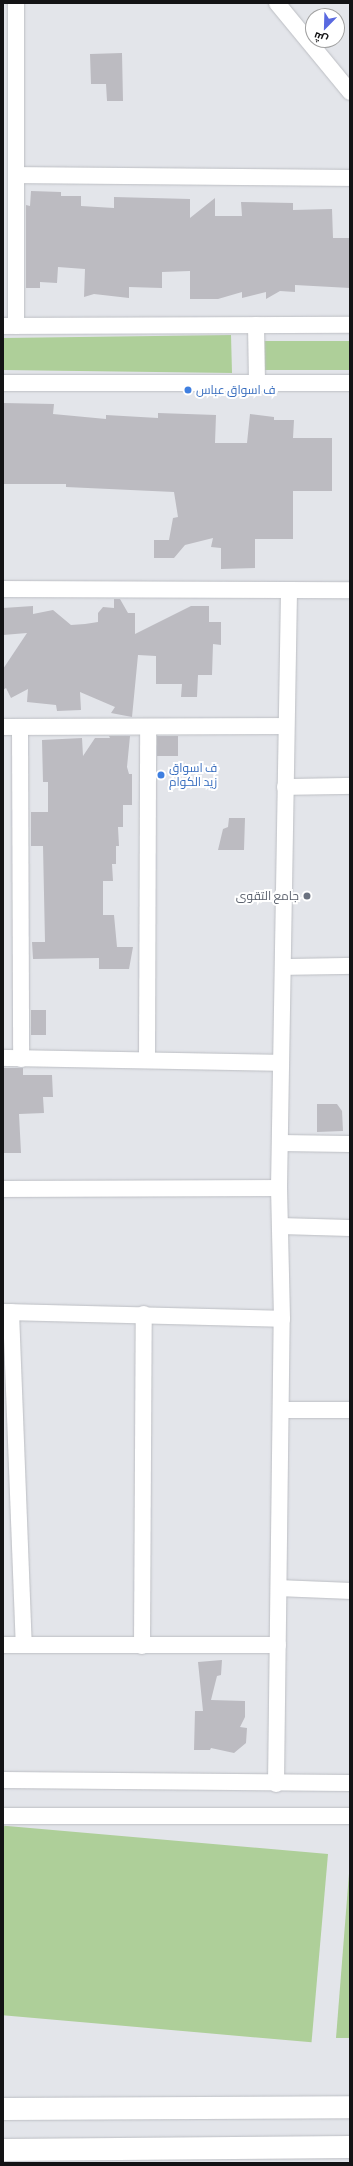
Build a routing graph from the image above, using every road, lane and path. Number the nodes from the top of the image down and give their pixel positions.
1 (16, 3) edge
2 (277, 3) edge
3 (350, 92) edge
4 (16, 175) junction
5 (350, 178) edge
6 (256, 325) junction
7 (350, 325) edge
8 (9, 326) edge
9 (3, 383) edge
10 (257, 383) junction
11 (350, 383) edge
12 (3, 589) edge
13 (289, 590) junction
14 (350, 590) edge
15 (20, 726) junction
16 (286, 726) junction
17 (3, 727) edge
18 (148, 728) junction
19 (350, 786) edge
20 (285, 787) junction
21 (350, 966) edge
22 (284, 967) junction
23 (3, 1058) edge
24 (21, 1059) junction
25 (147, 1060) junction
26 (281, 1063) junction
27 (280, 1142) junction
28 (350, 1144) edge
29 (279, 1188) junction
30 (3, 1189) edge
31 (280, 1226) junction
32 (350, 1228) edge
33 (7, 1312) edge
34 (144, 1314) junction
35 (282, 1319) junction
36 (281, 1410) junction
37 (350, 1410) edge
38 (279, 1588) junction
39 (350, 1591) edge
40 (3, 1645) edge
41 (24, 1645) junction
42 (278, 1645) junction
43 (142, 1646) junction
44 (3, 1780) edge
45 (350, 1783) edge
46 (276, 1784) junction
47 (3, 1816) edge
48 (350, 1816) edge
49 (350, 2107) edge
50 (3, 2109) edge
51 (350, 2147) edge
52 (3, 2150) edge
53 (33, 2156) edge

1 - 4 street
2 - 3 street
4 - 5 street
4 - 8 street
6 - 7 street
6 - 8 street
6 - 10 street
9 - 10 street
10 - 11 street
12 - 13 street
13 - 14 street
13 - 16 street
15 - 17 street
15 - 18 street
15 - 24 street
16 - 18 street
16 - 20 street
18 - 25 street
19 - 20 street
20 - 22 street
21 - 22 street
22 - 26 street
23 - 24 street
24 - 25 street
25 - 26 street
26 - 27 street
27 - 28 street
27 - 29 street
29 - 30 street
29 - 31 street
31 - 32 street
31 - 35 street
33 - 34 street
33 - 41 street
34 - 35 street
34 - 43 street
35 - 36 street
36 - 37 street
36 - 38 street
38 - 39 street
38 - 42 street
40 - 41 street
41 - 43 street
42 - 43 street
42 - 46 street
44 - 46 street
45 - 46 street
47 - 48 street
49 - 50 main road
51 - 53 main road
52 - 53 main road

